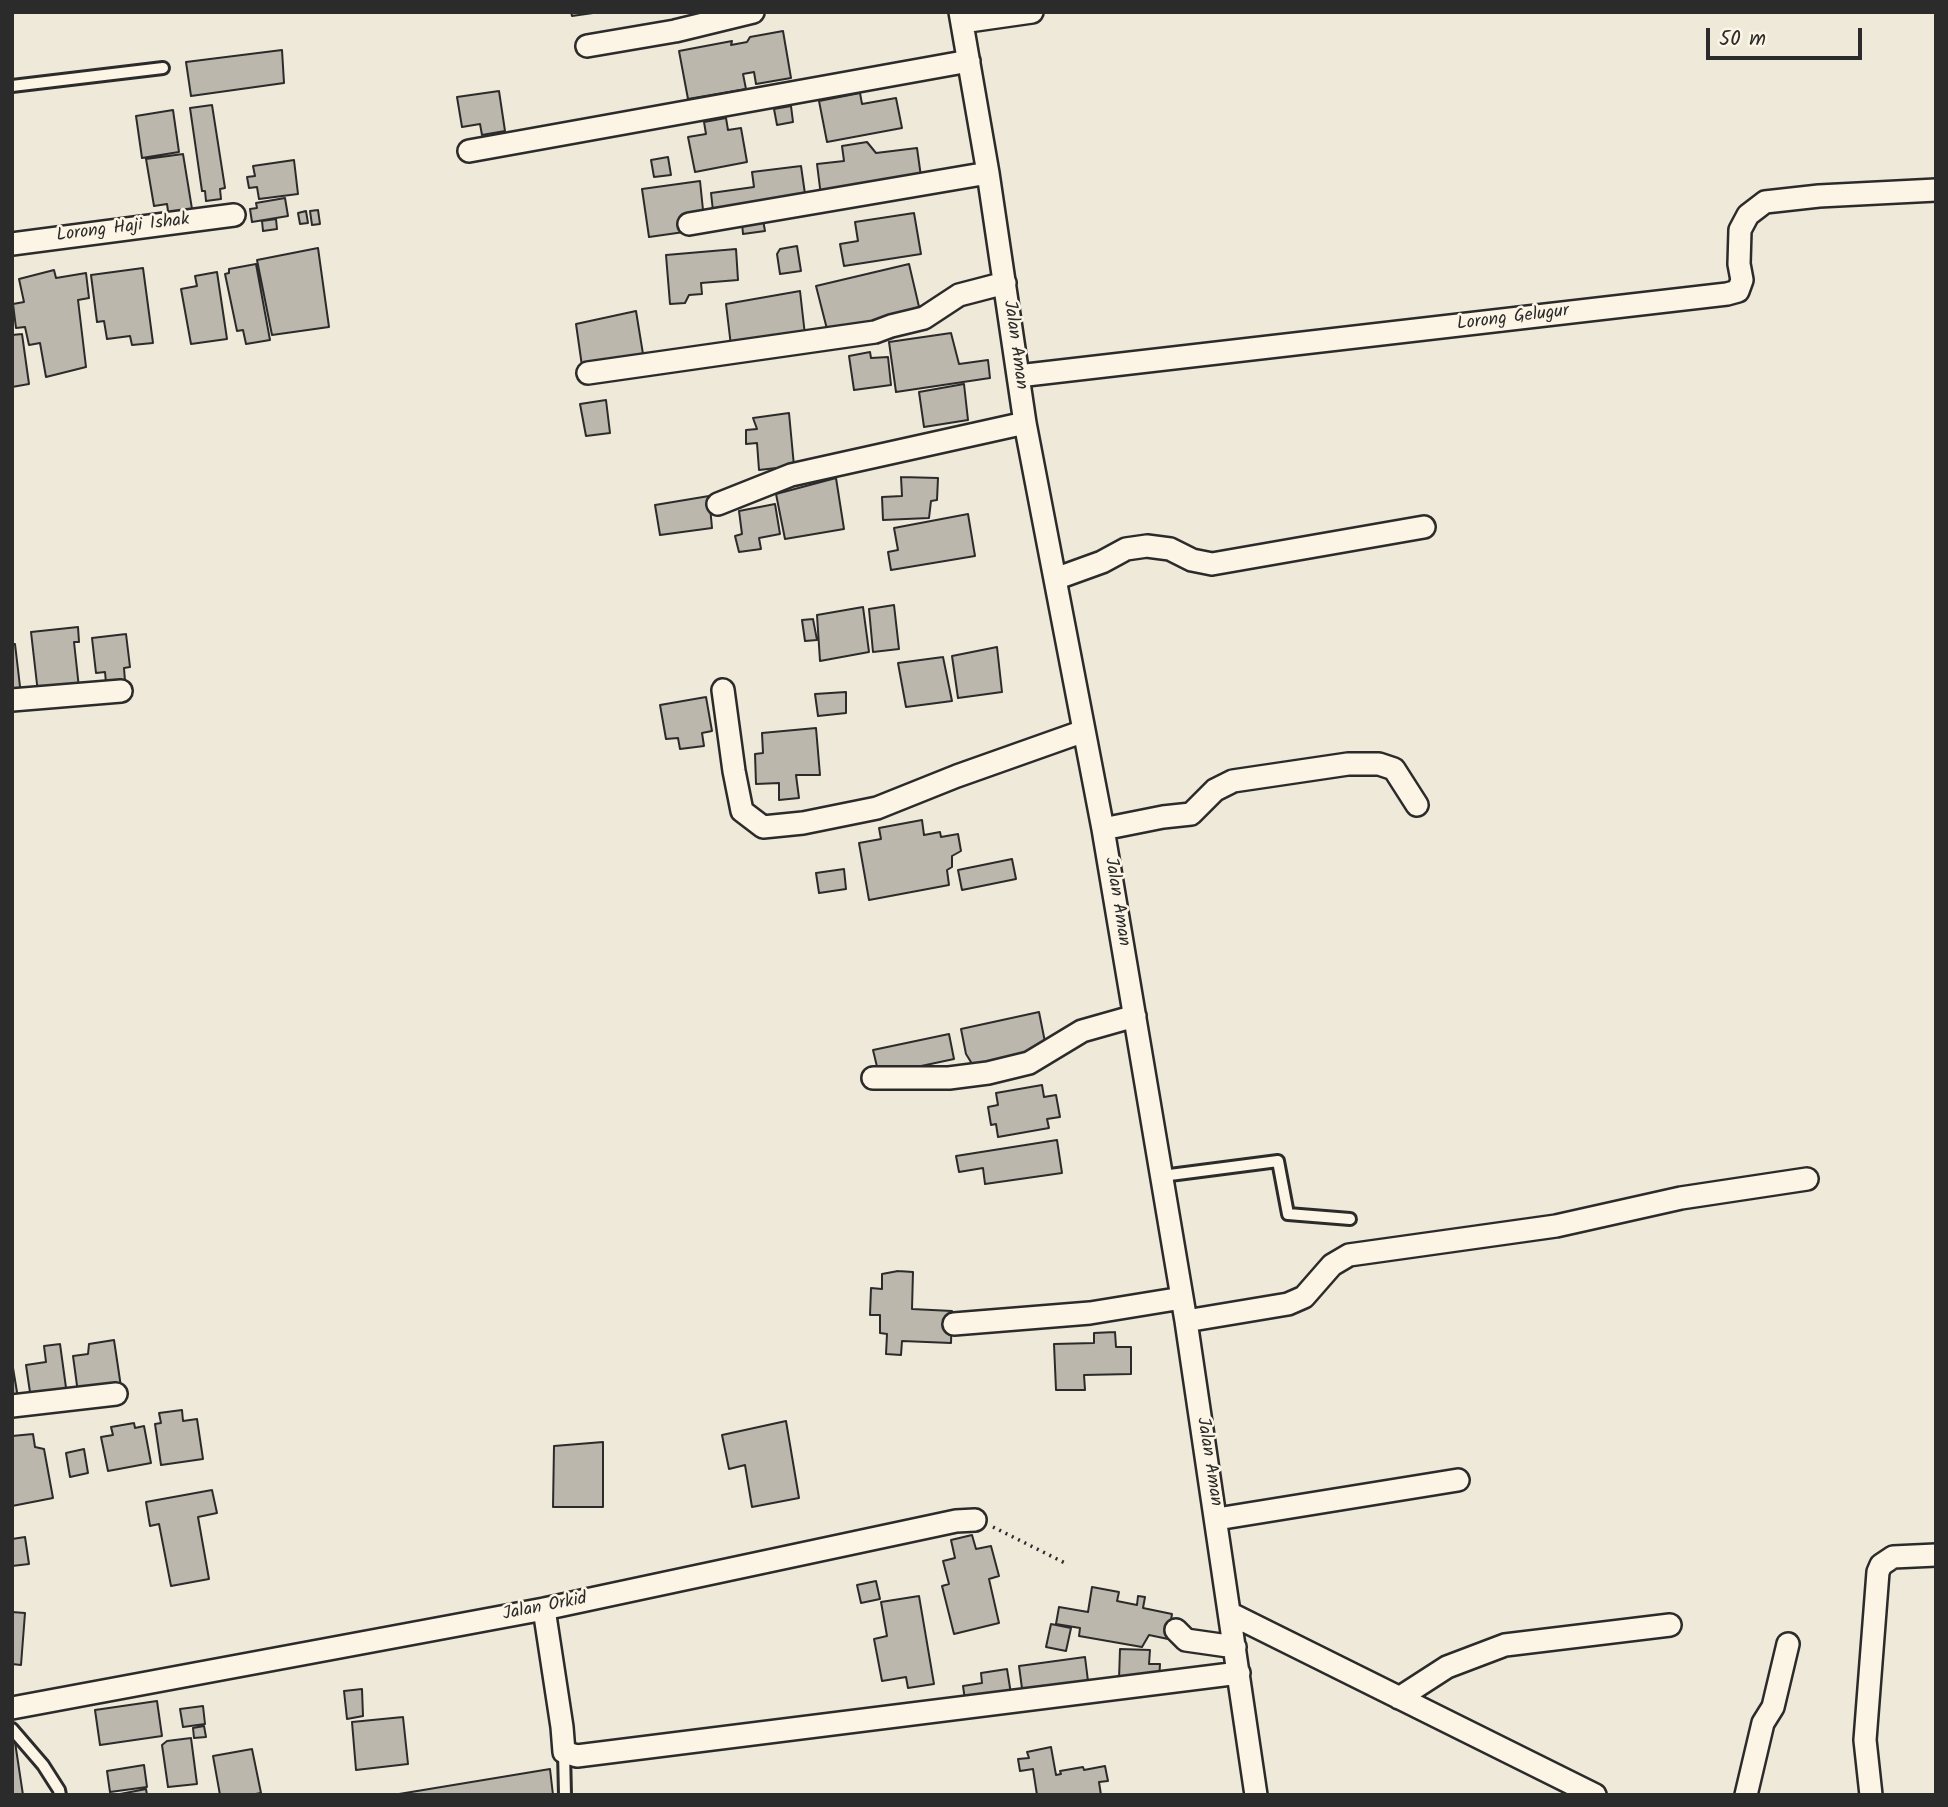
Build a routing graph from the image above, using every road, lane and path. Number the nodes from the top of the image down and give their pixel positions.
1 (753, 12) edge
2 (1032, 12) edge
3 (961, 17) edge
4 (587, 46) dead end
5 (952, 65) junction
6 (163, 68) dead end
7 (12, 86) edge
8 (469, 151) dead end
9 (979, 175) junction
10 (1936, 190) edge
11 (234, 215) dead end
12 (689, 224) dead end
13 (12, 244) edge
14 (1005, 283) junction
15 (587, 373) dead end
16 (1018, 376) junction
17 (1026, 423) junction
18 (718, 504) dead end
19 (1424, 527) dead end
20 (1055, 579) junction
21 (723, 690) dead end
22 (121, 691) dead end
23 (12, 700) edge
24 (1084, 731) junction
25 (1418, 805) dead end
26 (1103, 829) junction
27 (1135, 1016) junction
28 (873, 1078) dead end
29 (1161, 1176) junction
30 (1807, 1179) dead end
31 (1350, 1219) dead end
32 (1182, 1298) junction
33 (1186, 1321) junction
34 (954, 1324) dead end
35 (116, 1394) dead end
36 (12, 1406) edge
37 (1458, 1480) dead end
38 (1217, 1519) junction
39 (975, 1520) joint
40 (1936, 1555) edge
41 (1068, 1564) dead end
42 (544, 1609) junction
43 (1231, 1614) junction
44 (1670, 1625) dead end
45 (1176, 1630) dead end
46 (1788, 1644) dead end
47 (1236, 1647) junction
48 (1240, 1673) junction
49 (1399, 1698) junction
50 (12, 1708) edge
51 (12, 1730) edge
52 (565, 1752) junction
53 (60, 1795) edge
54 (565, 1795) edge
55 (1256, 1795) edge
56 (1595, 1795) edge
57 (1746, 1795) edge
58 (1871, 1795) edge

1 - 4 street
2 - 3 street
3 - 5 street, Jalan Aman
5 - 8 street
5 - 9 street, Jalan Aman
6 - 7 lane
9 - 12 street
9 - 14 street, Jalan Aman
10 - 16 street, Lorong Gelugur
11 - 13 street, Lorong Haji Ishak
14 - 15 street
14 - 16 street, Jalan Aman
16 - 17 street, Jalan Aman
17 - 18 street
17 - 20 street, Jalan Aman
19 - 20 street
20 - 24 street, Jalan Aman
21 - 24 street
22 - 23 street
24 - 26 street, Jalan Aman
25 - 26 street
26 - 27 street, Jalan Aman
27 - 28 street
27 - 29 street, Jalan Aman
29 - 31 lane
29 - 32 street, Jalan Aman
30 - 33 street
32 - 33 street, Jalan Aman
32 - 34 street
33 - 38 street, Jalan Aman
35 - 36 street
37 - 38 street
38 - 43 street, Jalan Aman
39 - 41 path
39 - 42 street, Jalan Orkid
40 - 58 street
42 - 50 street, Jalan Orkid
42 - 52 street
43 - 47 street, Jalan Aman
43 - 49 street
44 - 49 street
45 - 47 street
46 - 57 street
47 - 48 street, Jalan Aman
48 - 52 street
48 - 55 street, Jalan Aman
49 - 56 street
51 - 53 lane
52 - 54 lane

